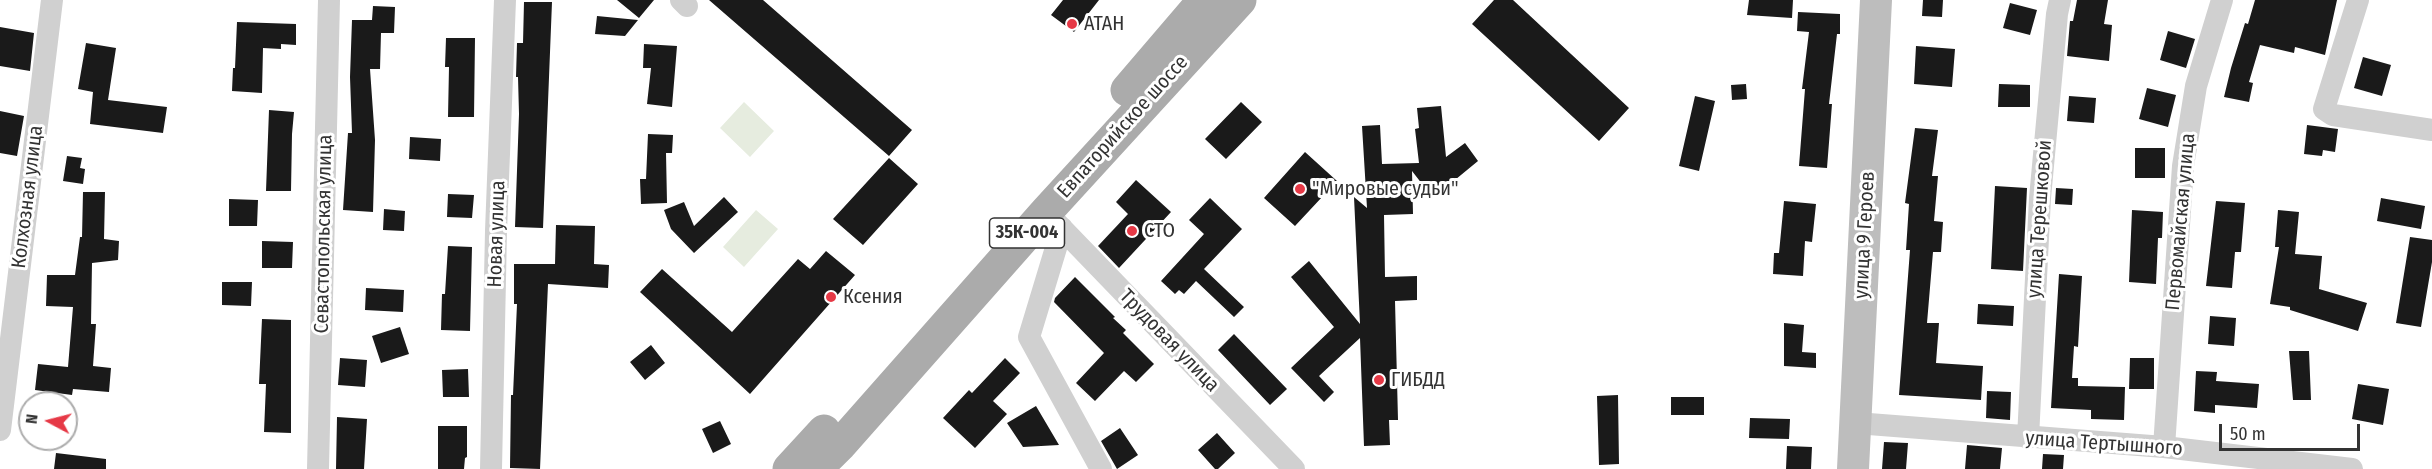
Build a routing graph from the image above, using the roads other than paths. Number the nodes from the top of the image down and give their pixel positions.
1 (52, 0) edge
2 (329, 0) edge
3 (505, 0) edge
4 (1204, 0) edge
5 (1240, 0) edge
6 (1876, 0) edge
7 (2060, 0) edge
8 (2222, 0) edge
9 (2358, 0) edge
10 (2432, 130) edge
11 (1054, 220) junction
12 (1856, 423) junction
13 (0, 430) edge
14 (2028, 438) junction
15 (2164, 447) junction
16 (318, 469) edge
17 (491, 469) edge
18 (789, 469) edge
19 (816, 469) edge
20 (1101, 469) edge
21 (1294, 469) edge
22 (1852, 469) edge
23 (2352, 469) edge

1 - 13 street, Колхозная улица
2 - 16 street, Севастопольская улица
3 - 17 street, Новая улица
4 - 18 main road, Евпаторийское шоссе / 35К-004
5 - 11 main road, Евпаторийское шоссе / 35К-004
6 - 12 street, улица 9 Героев
7 - 14 street, улица Терешковой
8 - 15 street, Первомайская улица
9 - 10 street
11 - 19 main road, Евпаторийское шоссе / 35К-004
11 - 20 street
11 - 21 street, Трудовая улица
12 - 14 street, улица Тертышного
12 - 22 street, улица 9 Героев
14 - 15 street, улица Тертышного
15 - 23 street, улица Тертышного

